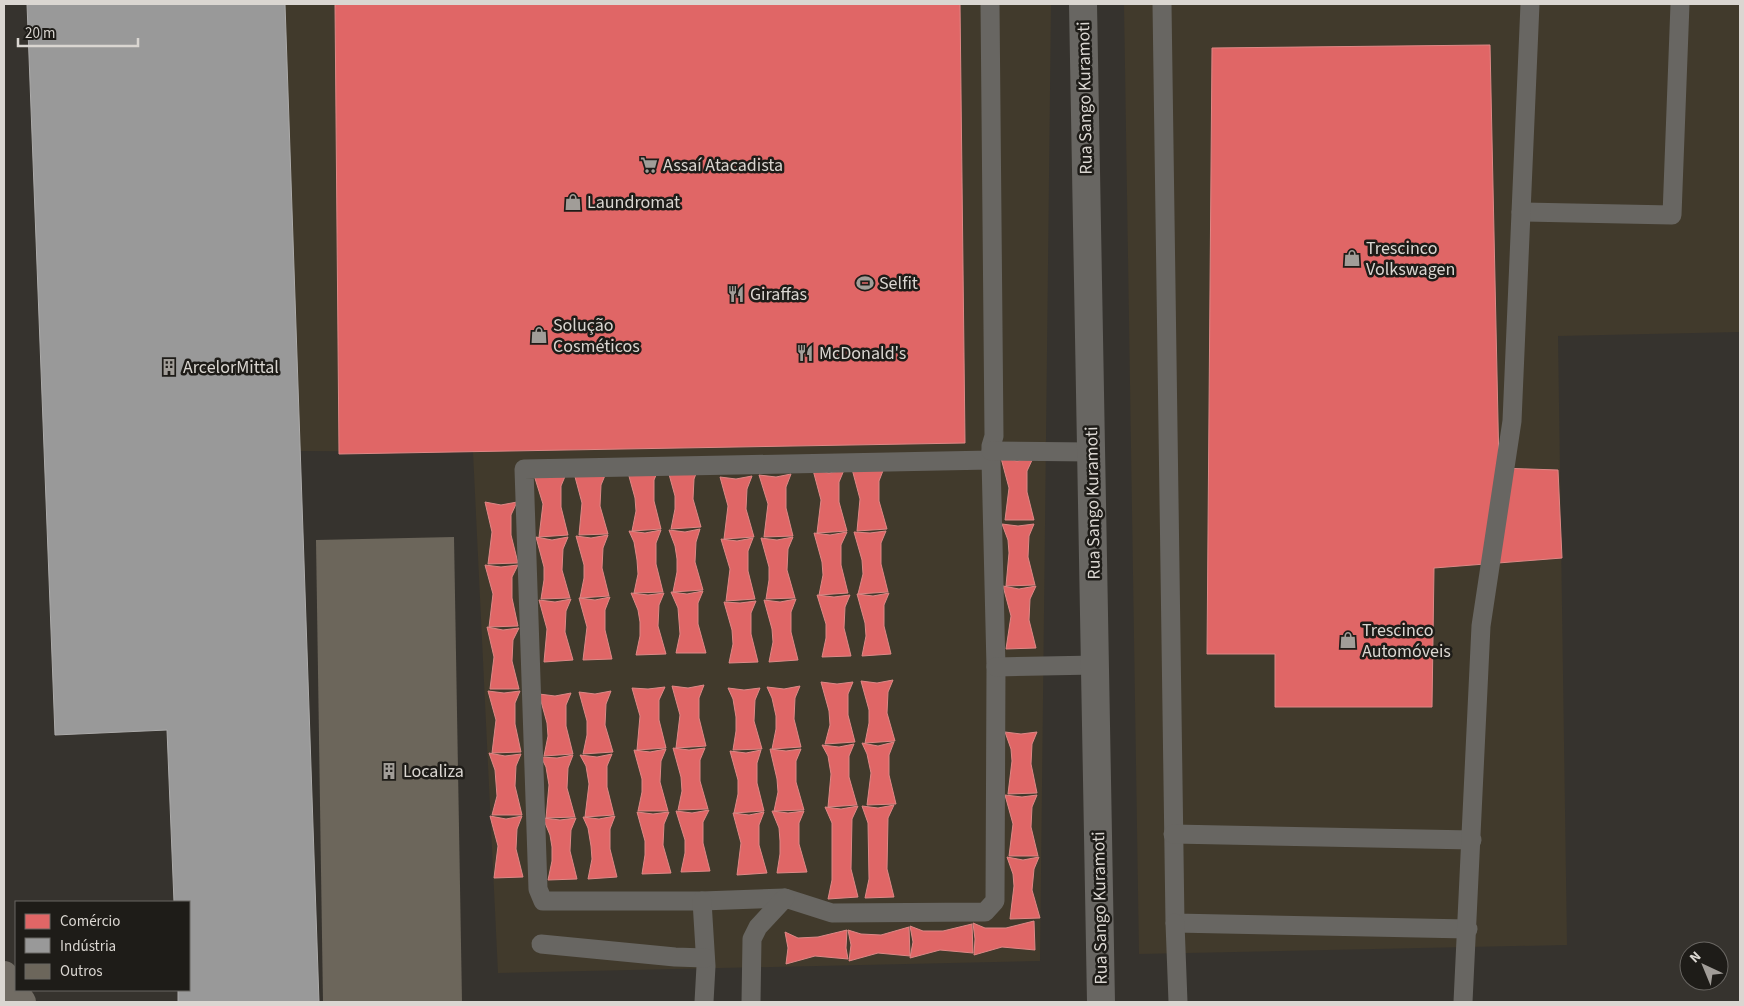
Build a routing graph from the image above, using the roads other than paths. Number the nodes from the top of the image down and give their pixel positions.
1 (990, 4) edge
2 (1083, 4) edge
3 (1162, 4) edge
4 (1530, 4) edge
5 (1680, 4) edge
6 (1521, 212) junction
7 (1092, 452) junction
8 (991, 455) junction
9 (1096, 665) junction
10 (996, 667) junction
11 (1173, 834) junction
12 (1472, 840) junction
13 (784, 898) junction
14 (702, 901) junction
15 (1175, 923) junction
16 (1468, 929) junction
17 (541, 944) dead end
18 (705, 958) junction
19 (4, 974) edge
20 (22, 1002) edge
21 (704, 1002) edge
22 (751, 1002) edge
23 (1101, 1002) edge
24 (1178, 1002) edge
25 (1463, 1002) edge

1 - 8 lane
2 - 7 street, Rua Sango Kuramoti
3 - 11 lane
4 - 6 lane
5 - 6 lane
6 - 12 lane
7 - 8 lane
7 - 9 street, Rua Sango Kuramoti
8 - 10 lane
8 - 14 lane
9 - 10 lane
9 - 23 street, Rua Sango Kuramoti
10 - 13 lane
11 - 12 lane
11 - 15 lane
12 - 16 lane
13 - 14 lane
13 - 22 lane
14 - 18 lane
15 - 16 lane
15 - 24 lane
16 - 25 lane
17 - 18 lane
18 - 21 lane
19 - 20 highway

